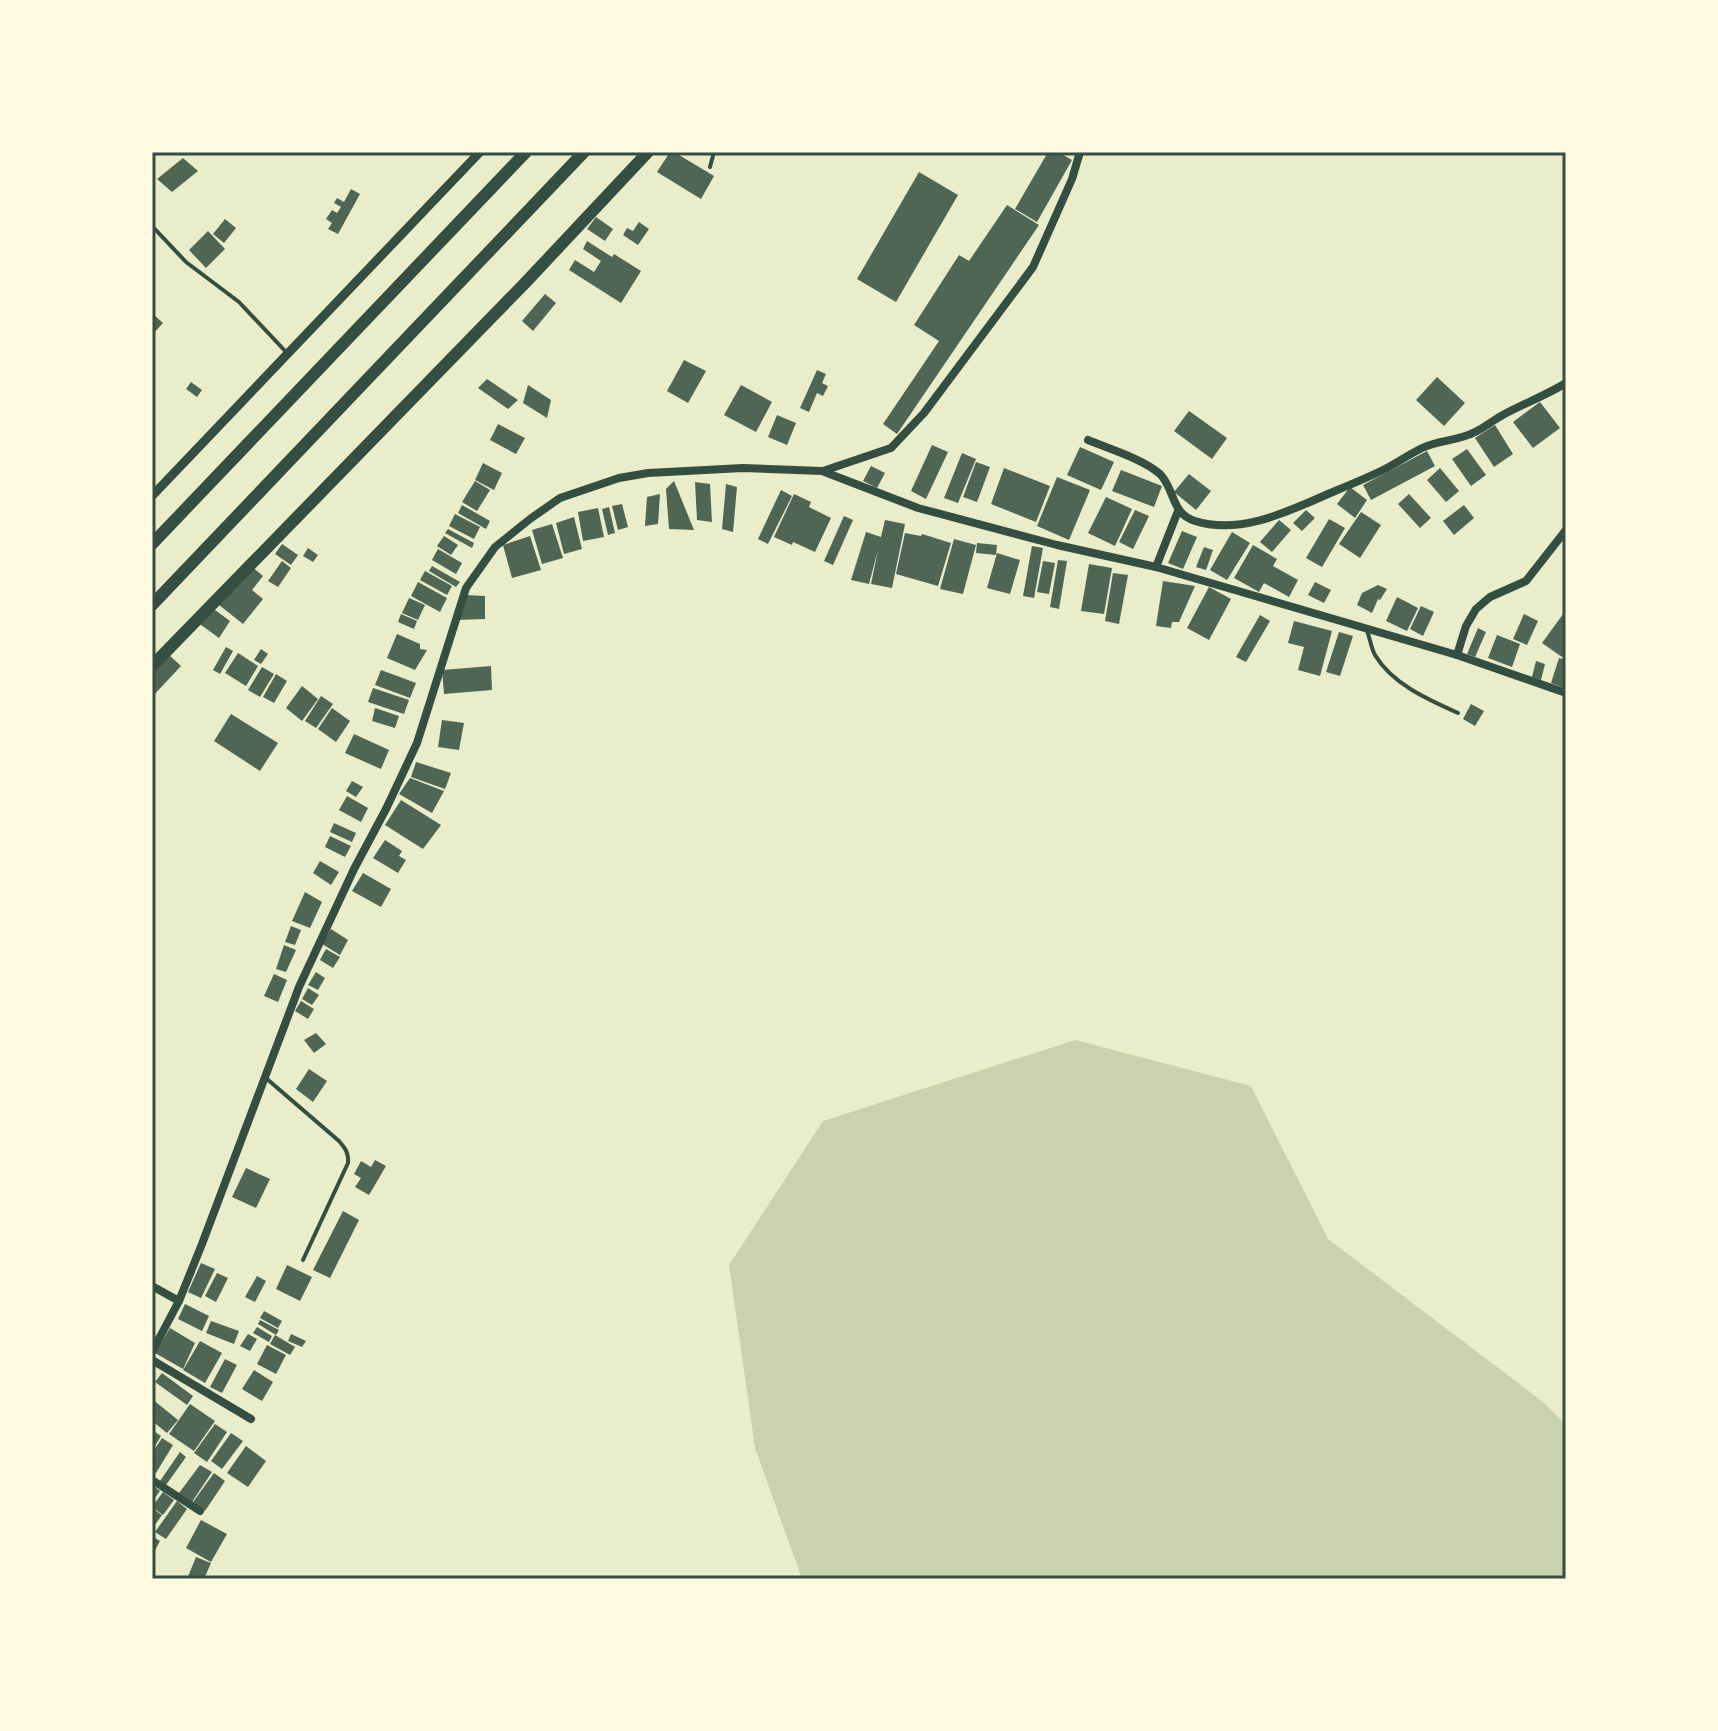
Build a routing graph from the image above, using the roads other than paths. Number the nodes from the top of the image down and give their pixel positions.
1 (480, 152) edge
2 (526, 152) edge
3 (584, 152) edge
4 (648, 152) edge
5 (714, 152) edge
6 (1080, 152) edge
7 (710, 167) dead end
8 (152, 226) edge
9 (289, 355) junction
10 (1566, 383) edge
11 (1088, 440) dead end
12 (822, 471) junction
13 (152, 496) edge
14 (1178, 511) junction
15 (1566, 530) edge
16 (152, 544) edge
17 (1156, 567) junction
18 (152, 605) edge
19 (1367, 628) junction
20 (1457, 655) junction
21 (152, 666) edge
22 (1566, 693) edge
23 (1458, 713) dead end
24 (265, 1077) junction
25 (303, 1260) dead end
26 (152, 1286) edge
27 (179, 1301) junction
28 (152, 1352) edge
29 (152, 1360) edge
30 (251, 1419) dead end
31 (152, 1480) edge
32 (200, 1511) dead end

1 - 9 street
2 - 16 highway
3 - 18 highway
4 - 21 highway
5 - 7 lane
6 - 12 street
8 - 9 lane
9 - 13 street
10 - 14 street
11 - 14 street
12 - 17 street
12 - 24 street
14 - 17 street
15 - 20 street
17 - 19 street
19 - 20 street
19 - 23 lane
20 - 22 street
24 - 25 lane
24 - 27 street
26 - 27 street
27 - 28 street
29 - 30 street
31 - 32 street

